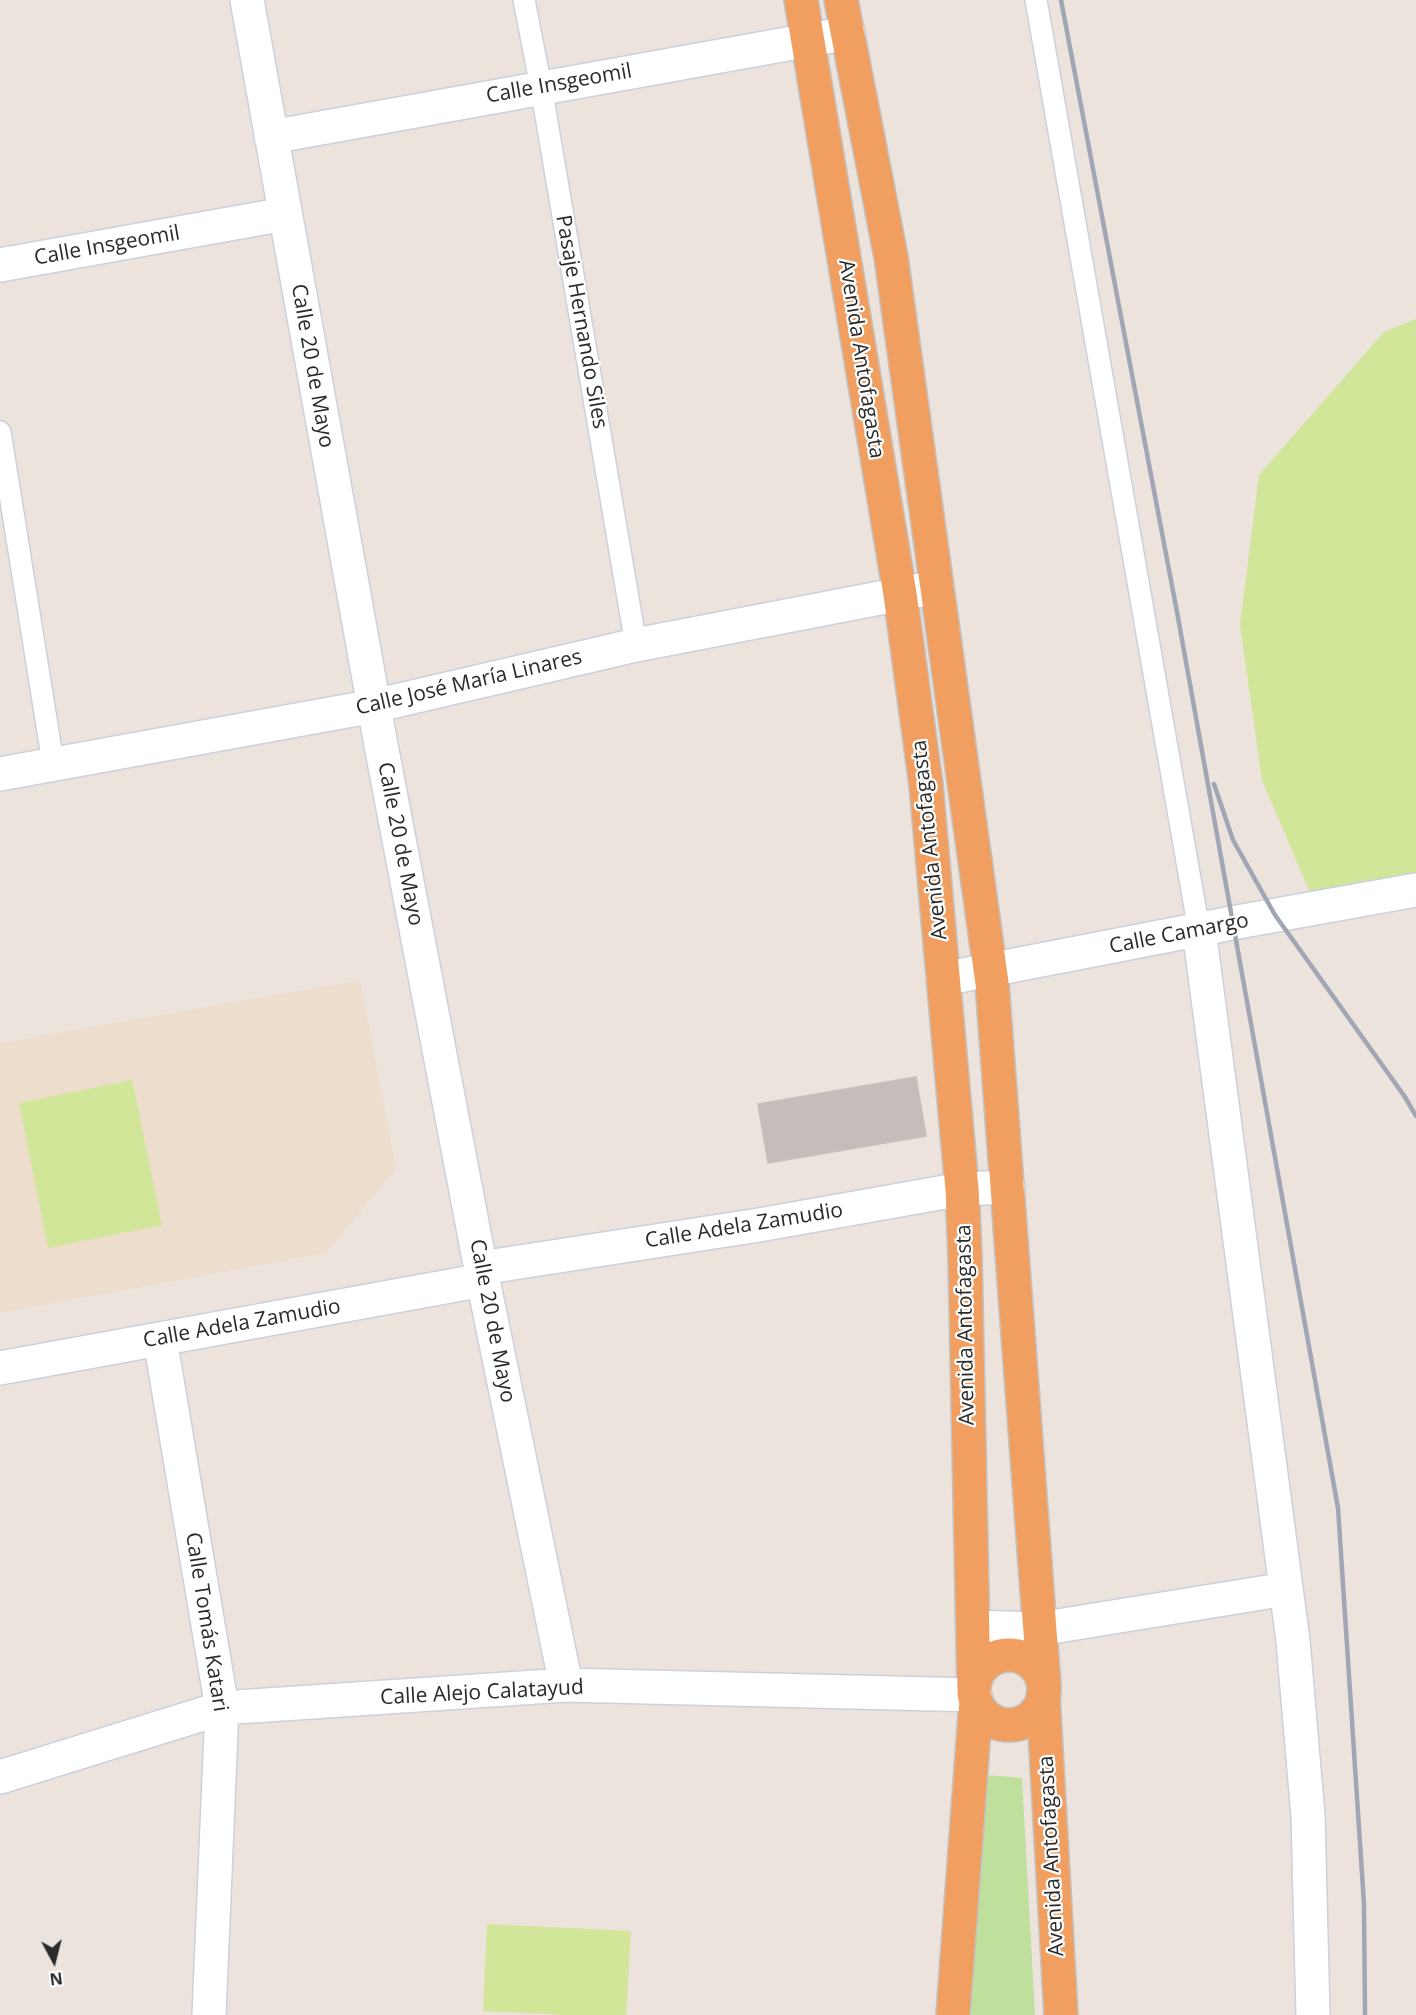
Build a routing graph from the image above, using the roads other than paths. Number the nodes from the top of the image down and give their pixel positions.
1 (247, 0) edge
2 (524, 0) edge
3 (801, 0) edge
4 (842, 0) edge
5 (1036, 0) edge
6 (848, 33) junction
7 (808, 39) junction
8 (541, 87) junction
9 (271, 137) junction
10 (285, 214) junction
11 (0, 265) edge
12 (0, 432) edge
13 (937, 587) junction
14 (900, 594) junction
15 (636, 645) junction
16 (374, 706) junction
17 (53, 763) junction
18 (0, 774) edge
19 (1416, 890) edge
20 (1199, 930) junction
21 (991, 970) junction
22 (943, 979) junction
23 (1008, 1187) junction
24 (962, 1189) junction
25 (482, 1274) junction
26 (160, 1339) junction
27 (0, 1368) edge
28 (1287, 1589) junction
29 (973, 1627) junction
30 (1040, 1629) junction
31 (566, 1685) junction
32 (1043, 1691) junction
33 (975, 1695) junction
34 (222, 1708) junction
35 (0, 1777) edge
36 (209, 2015) edge
37 (952, 2015) edge
38 (1061, 2015) edge
39 (1313, 2015) edge

1 - 9 street, Calle 20 de Mayo
2 - 8 lane, Pasaje Hernando Siles
3 - 7 highway, Avenida Antofagasta
4 - 6 highway, Avenida Antofagasta
5 - 20 lane
6 - 7 street, Calle Insgeomil
6 - 13 highway, Avenida Antofagasta
7 - 8 street, Calle Insgeomil
7 - 14 highway, Avenida Antofagasta
8 - 9 street, Calle Insgeomil
8 - 15 lane, Pasaje Hernando Siles
9 - 10 street, Calle 20 de Mayo
10 - 11 street, Calle Insgeomil
10 - 16 street, Calle 20 de Mayo
12 - 17 lane
13 - 14 street, Calle José María Linares
13 - 21 highway, Avenida Antofagasta
14 - 15 street, Calle José María Linares
14 - 22 highway, Avenida Antofagasta
15 - 16 street, Calle José María Linares
16 - 17 street, Calle José María Linares
16 - 25 street, Calle 20 de Mayo
17 - 18 street, Calle José María Linares
19 - 20 street, Calle Camargo
20 - 21 street, Calle Camargo
20 - 28 street
21 - 22 street, Calle Camargo
21 - 23 highway, Avenida Antofagasta
22 - 24 highway, Avenida Antofagasta
23 - 24 street, Calle Adela Zamudio
23 - 30 highway, Avenida Antofagasta
24 - 25 street, Calle Adela Zamudio
24 - 29 highway, Avenida Antofagasta
25 - 26 street, Calle Adela Zamudio
25 - 31 street, Calle 20 de Mayo
26 - 27 street, Calle Adela Zamudio
26 - 34 street, Calle Tomás Katari
28 - 30 street
28 - 39 street
29 - 30 street
29 - 33 highway, Avenida Antofagasta
30 - 32 highway, Avenida Antofagasta
31 - 33 street, Calle Alejo Calatayud
31 - 34 street, Calle Alejo Calatayud
32 - 33 highway
32 - 33 highway
32 - 38 highway, Avenida Antofagasta
33 - 37 highway, Avenida Antofagasta
34 - 35 street, Calle Alejo Calatayud
34 - 36 street, Calle Tomás Katari

